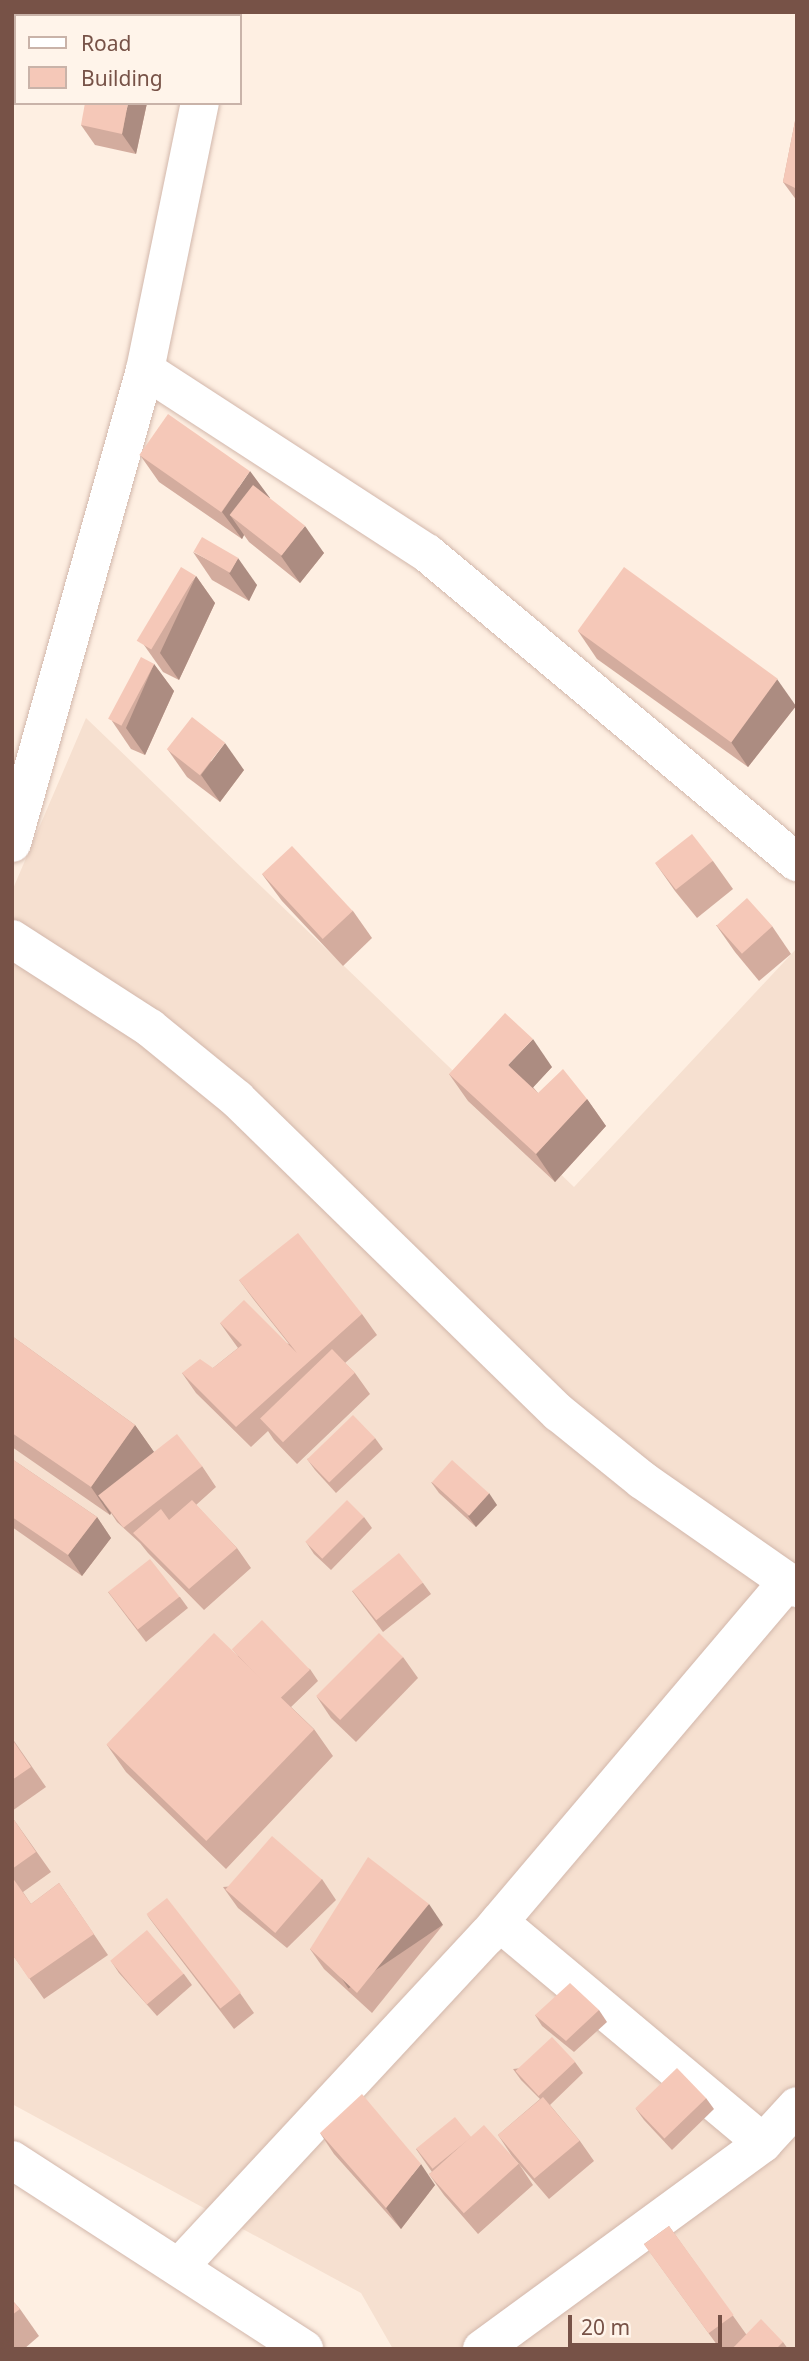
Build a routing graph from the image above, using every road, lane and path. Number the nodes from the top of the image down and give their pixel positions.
1 (200, 105) edge
2 (145, 370) junction
3 (12, 843) edge
4 (797, 862) edge
5 (12, 939) edge
6 (792, 1585) edge
7 (499, 1922) junction
8 (797, 2106) edge
9 (762, 2143) junction
10 (12, 2160) edge
11 (179, 2267) junction
12 (304, 2349) edge
13 (482, 2349) edge

1 - 2 street
2 - 3 street
2 - 4 street
5 - 6 street
6 - 7 street
7 - 9 street
7 - 11 street
8 - 9 street
9 - 13 street
10 - 11 street
11 - 12 street

